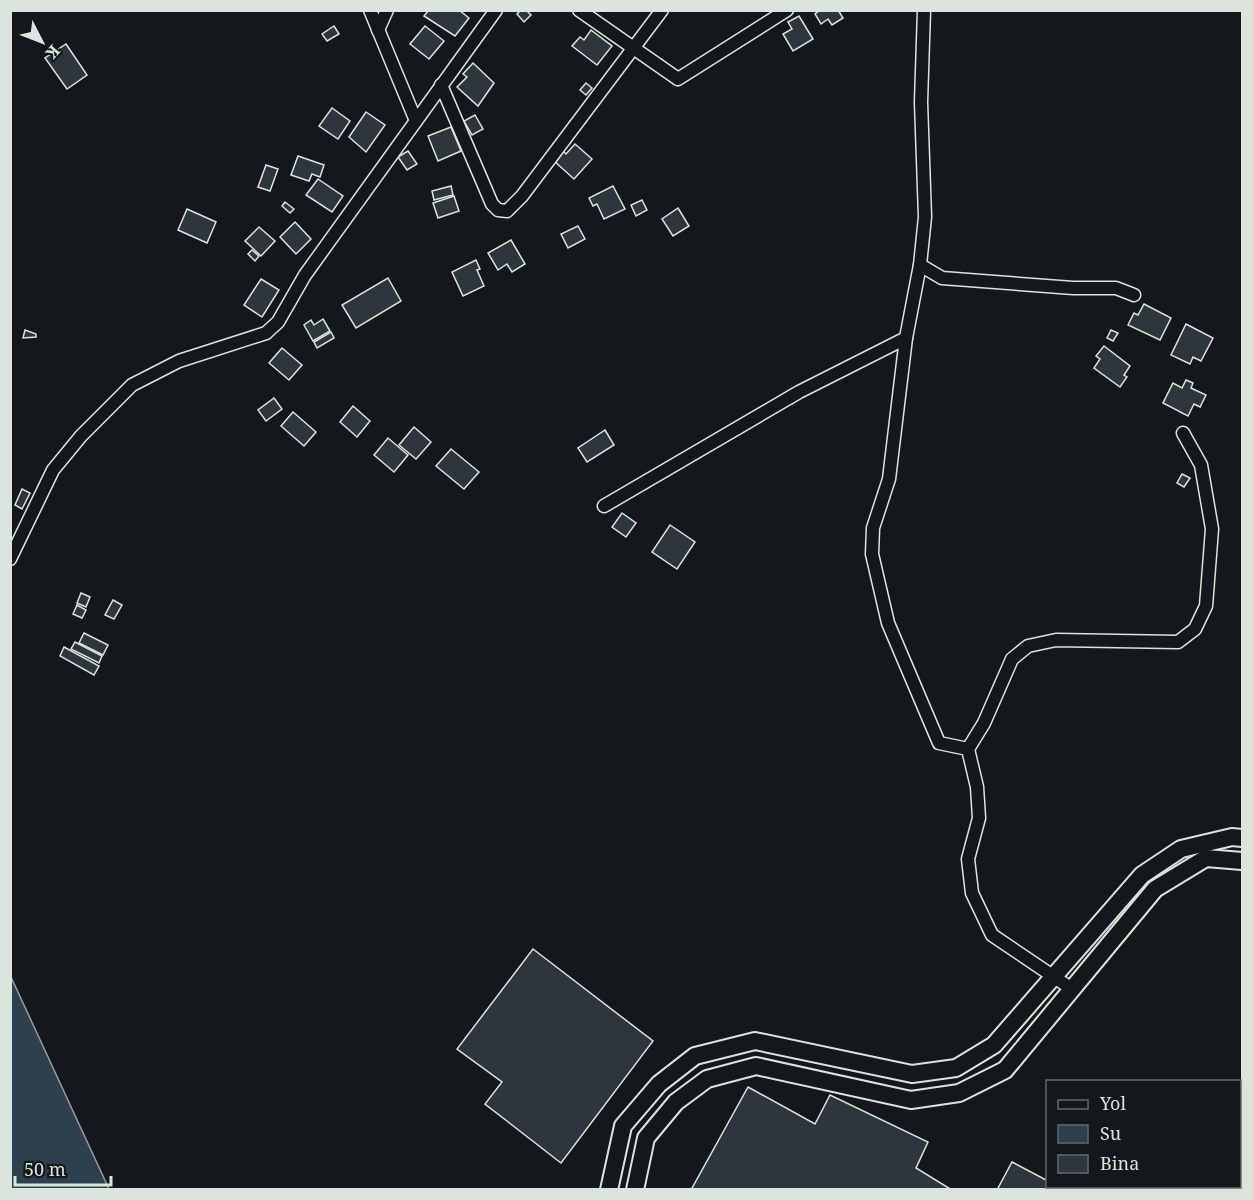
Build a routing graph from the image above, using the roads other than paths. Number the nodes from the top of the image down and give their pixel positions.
1 (370, 10) edge
2 (387, 10) edge
3 (496, 10) edge
4 (579, 10) edge
5 (662, 10) edge
6 (787, 10) edge
7 (924, 10) edge
8 (378, 30) junction
9 (633, 50) junction
10 (441, 86) junction
11 (416, 121) junction
12 (920, 265) junction
13 (1134, 295) dead end
14 (906, 338) junction
15 (1184, 433) dead end
16 (604, 506) dead end
17 (10, 559) edge
18 (968, 749) junction
19 (1242, 838) edge
20 (1242, 861) edge
21 (1053, 977) junction
22 (1072, 989) junction
23 (609, 1190) edge
24 (635, 1190) edge

1 - 8 street
2 - 8 street
3 - 10 street
4 - 9 street
5 - 9 street
6 - 9 street
7 - 12 street
8 - 11 street
9 - 10 street
10 - 11 street
11 - 17 street
12 - 13 street
12 - 14 street
14 - 16 street
14 - 18 street
15 - 18 street
18 - 21 street
19 - 21 street
20 - 22 street
21 - 22 street
21 - 23 street
22 - 24 street

